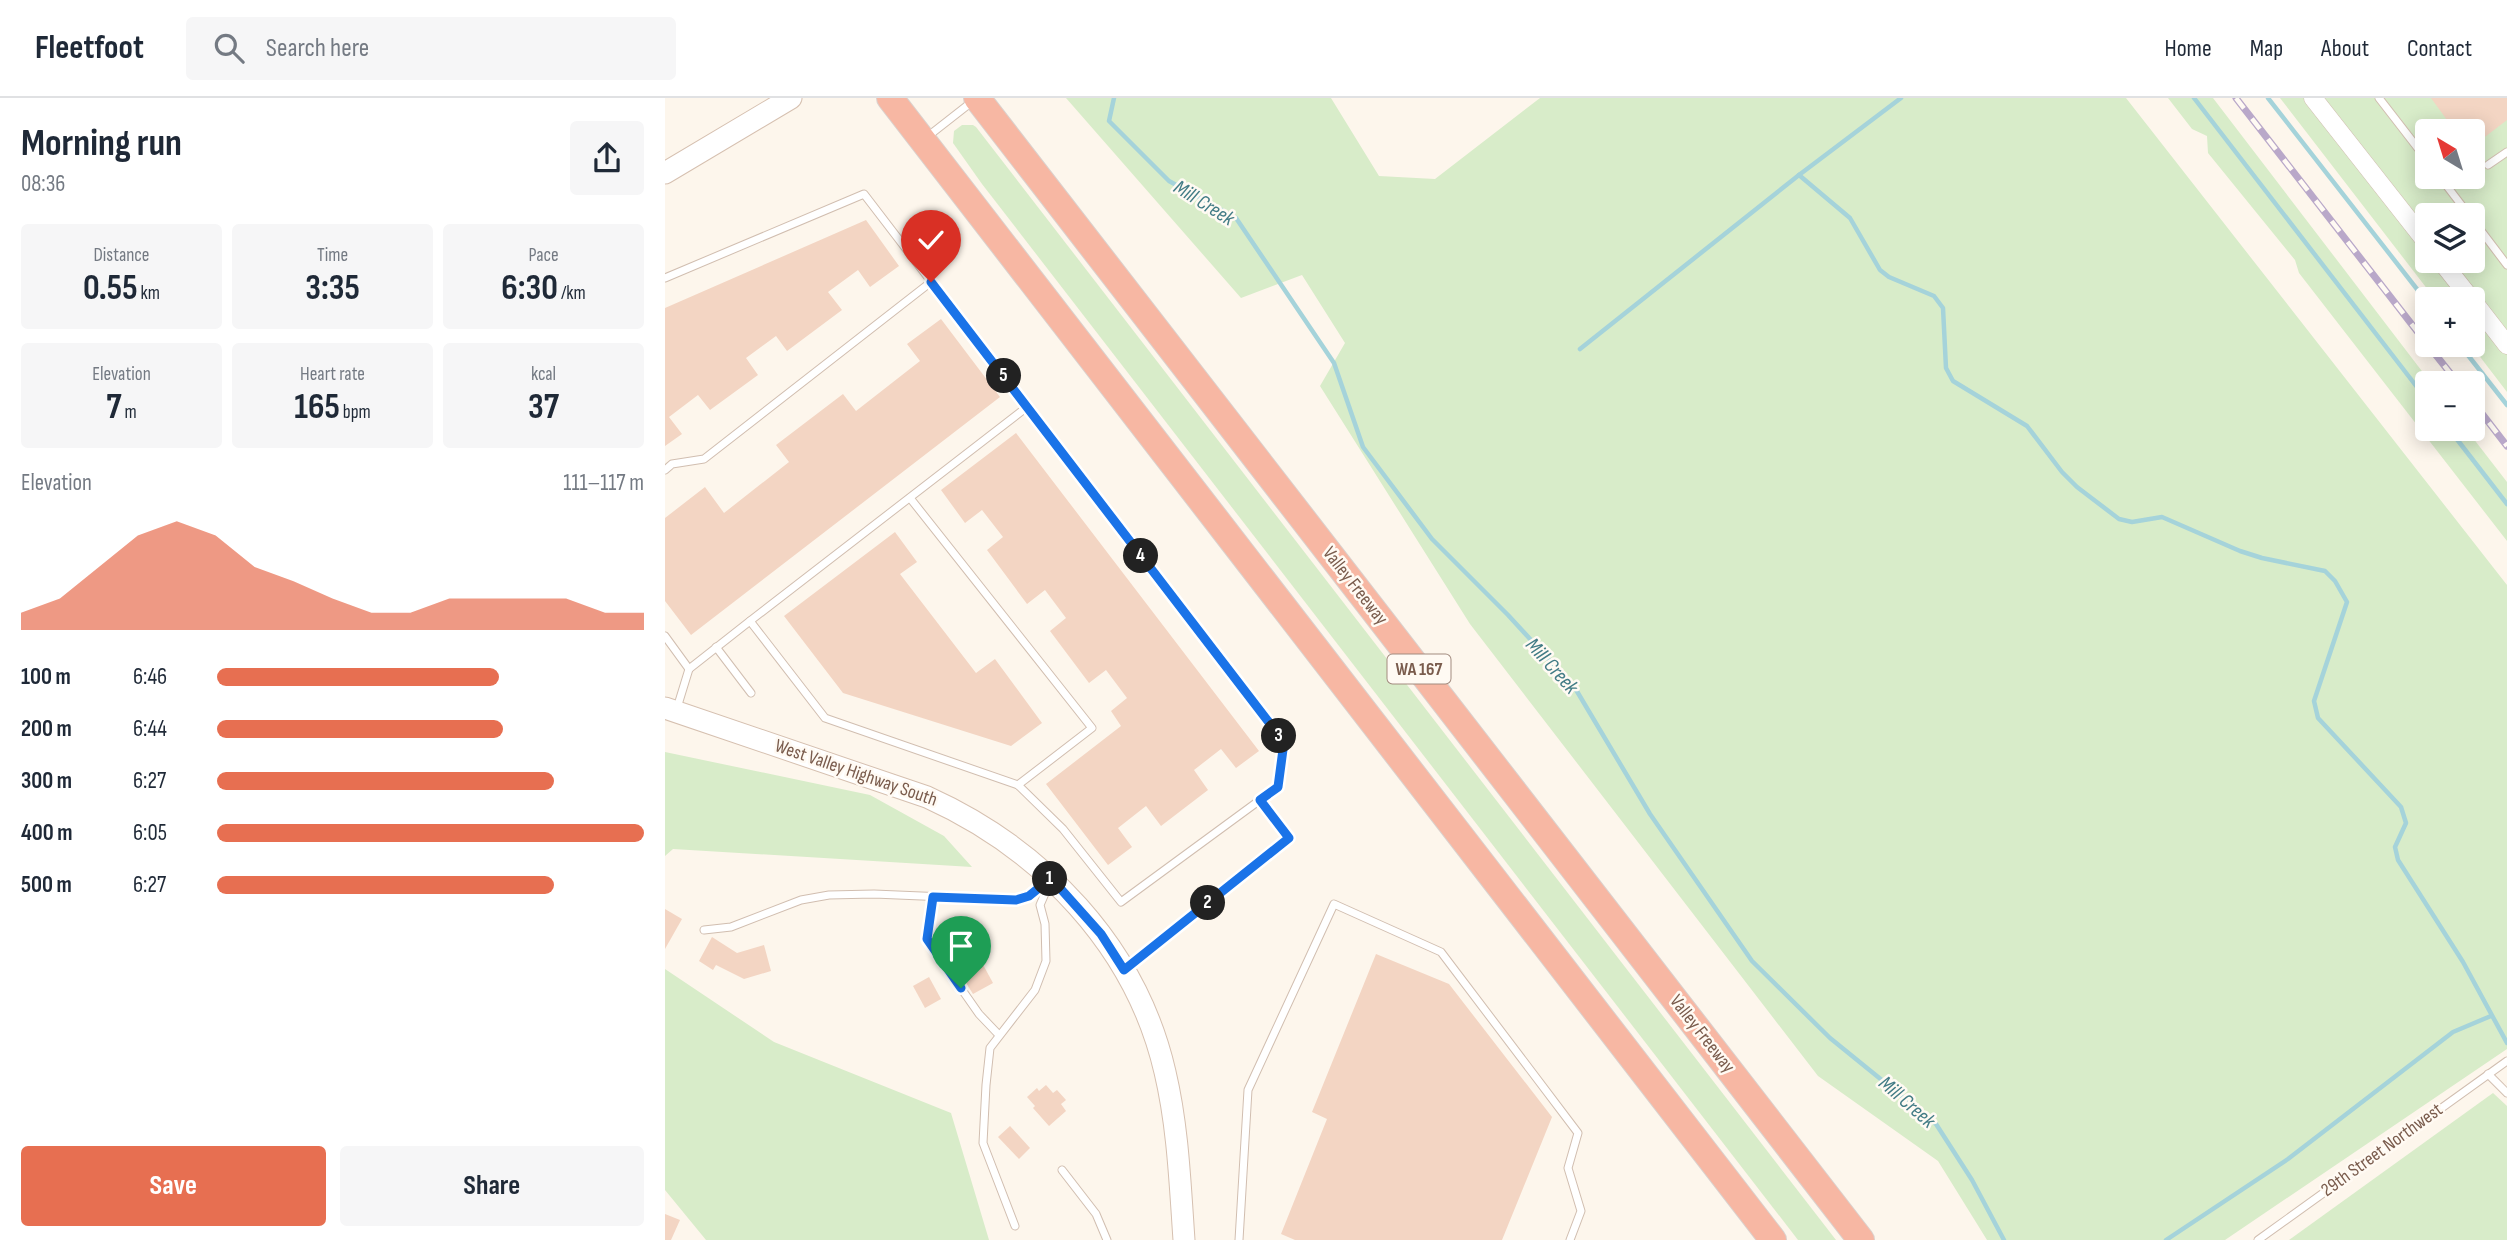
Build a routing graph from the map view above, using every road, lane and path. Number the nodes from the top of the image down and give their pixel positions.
1 (791, 98) edge
2 (890, 98) edge
3 (977, 98) edge
4 (2313, 98) edge
5 (2379, 98) edge
6 (921, 141) junction
7 (2415, 144) edge
8 (2507, 152) edge
9 (2488, 165) dead end
10 (665, 173) edge
11 (2449, 189) edge
12 (2460, 203) edge
13 (2415, 228) edge
14 (2485, 236) edge
15 (2507, 265) edge
16 (2451, 273) edge
17 (665, 278) edge
18 (931, 282) junction
19 (2462, 287) edge
20 (2485, 317) edge
21 (2507, 345) edge
22 (1027, 407) junction
23 (665, 470) edge
24 (910, 498) junction
25 (750, 621) junction
26 (665, 636) edge
27 (716, 648) junction
28 (689, 669) junction
29 (751, 693) dead end
30 (670, 710) edge
31 (1018, 785) junction
32 (1260, 800) junction
33 (1051, 878) junction
34 (933, 897) junction
35 (704, 930) dead end
36 (1124, 970) junction
37 (999, 1035) junction
38 (2507, 1061) edge
39 (2488, 1074) junction
40 (2507, 1093) edge
41 (1062, 1170) dead end
42 (1015, 1226) dead end
43 (1107, 1240) edge
44 (1184, 1240) edge
45 (1239, 1240) edge
46 (1570, 1240) edge
47 (1773, 1240) edge
48 (1861, 1240) edge
49 (2258, 1240) edge

1 - 10 main road
2 - 6 highway
3 - 6 lane
3 - 48 highway, Valley Freeway / WA 167
4 - 13 street
5 - 7 lane
6 - 47 highway
8 - 9 lane
11 - 12 lane
14 - 15 lane
16 - 19 street
17 - 18 lane
18 - 22 lane
18 - 23 lane
20 - 21 street
22 - 24 lane
22 - 32 lane
24 - 25 lane
24 - 31 lane
25 - 27 lane
25 - 31 lane
26 - 28 lane
27 - 28 lane
27 - 29 lane
28 - 30 lane
30 - 33 main road, West Valley Highway South
31 - 32 lane
32 - 36 lane
33 - 34 lane
33 - 36 main road, West Valley Highway South
33 - 37 lane
34 - 35 lane
34 - 37 lane
36 - 44 main road, West Valley Highway South
37 - 42 lane
38 - 39 lane, 29th Street Northwest
39 - 40 lane
39 - 49 lane, 29th Street Northwest
41 - 43 lane
45 - 46 lane

